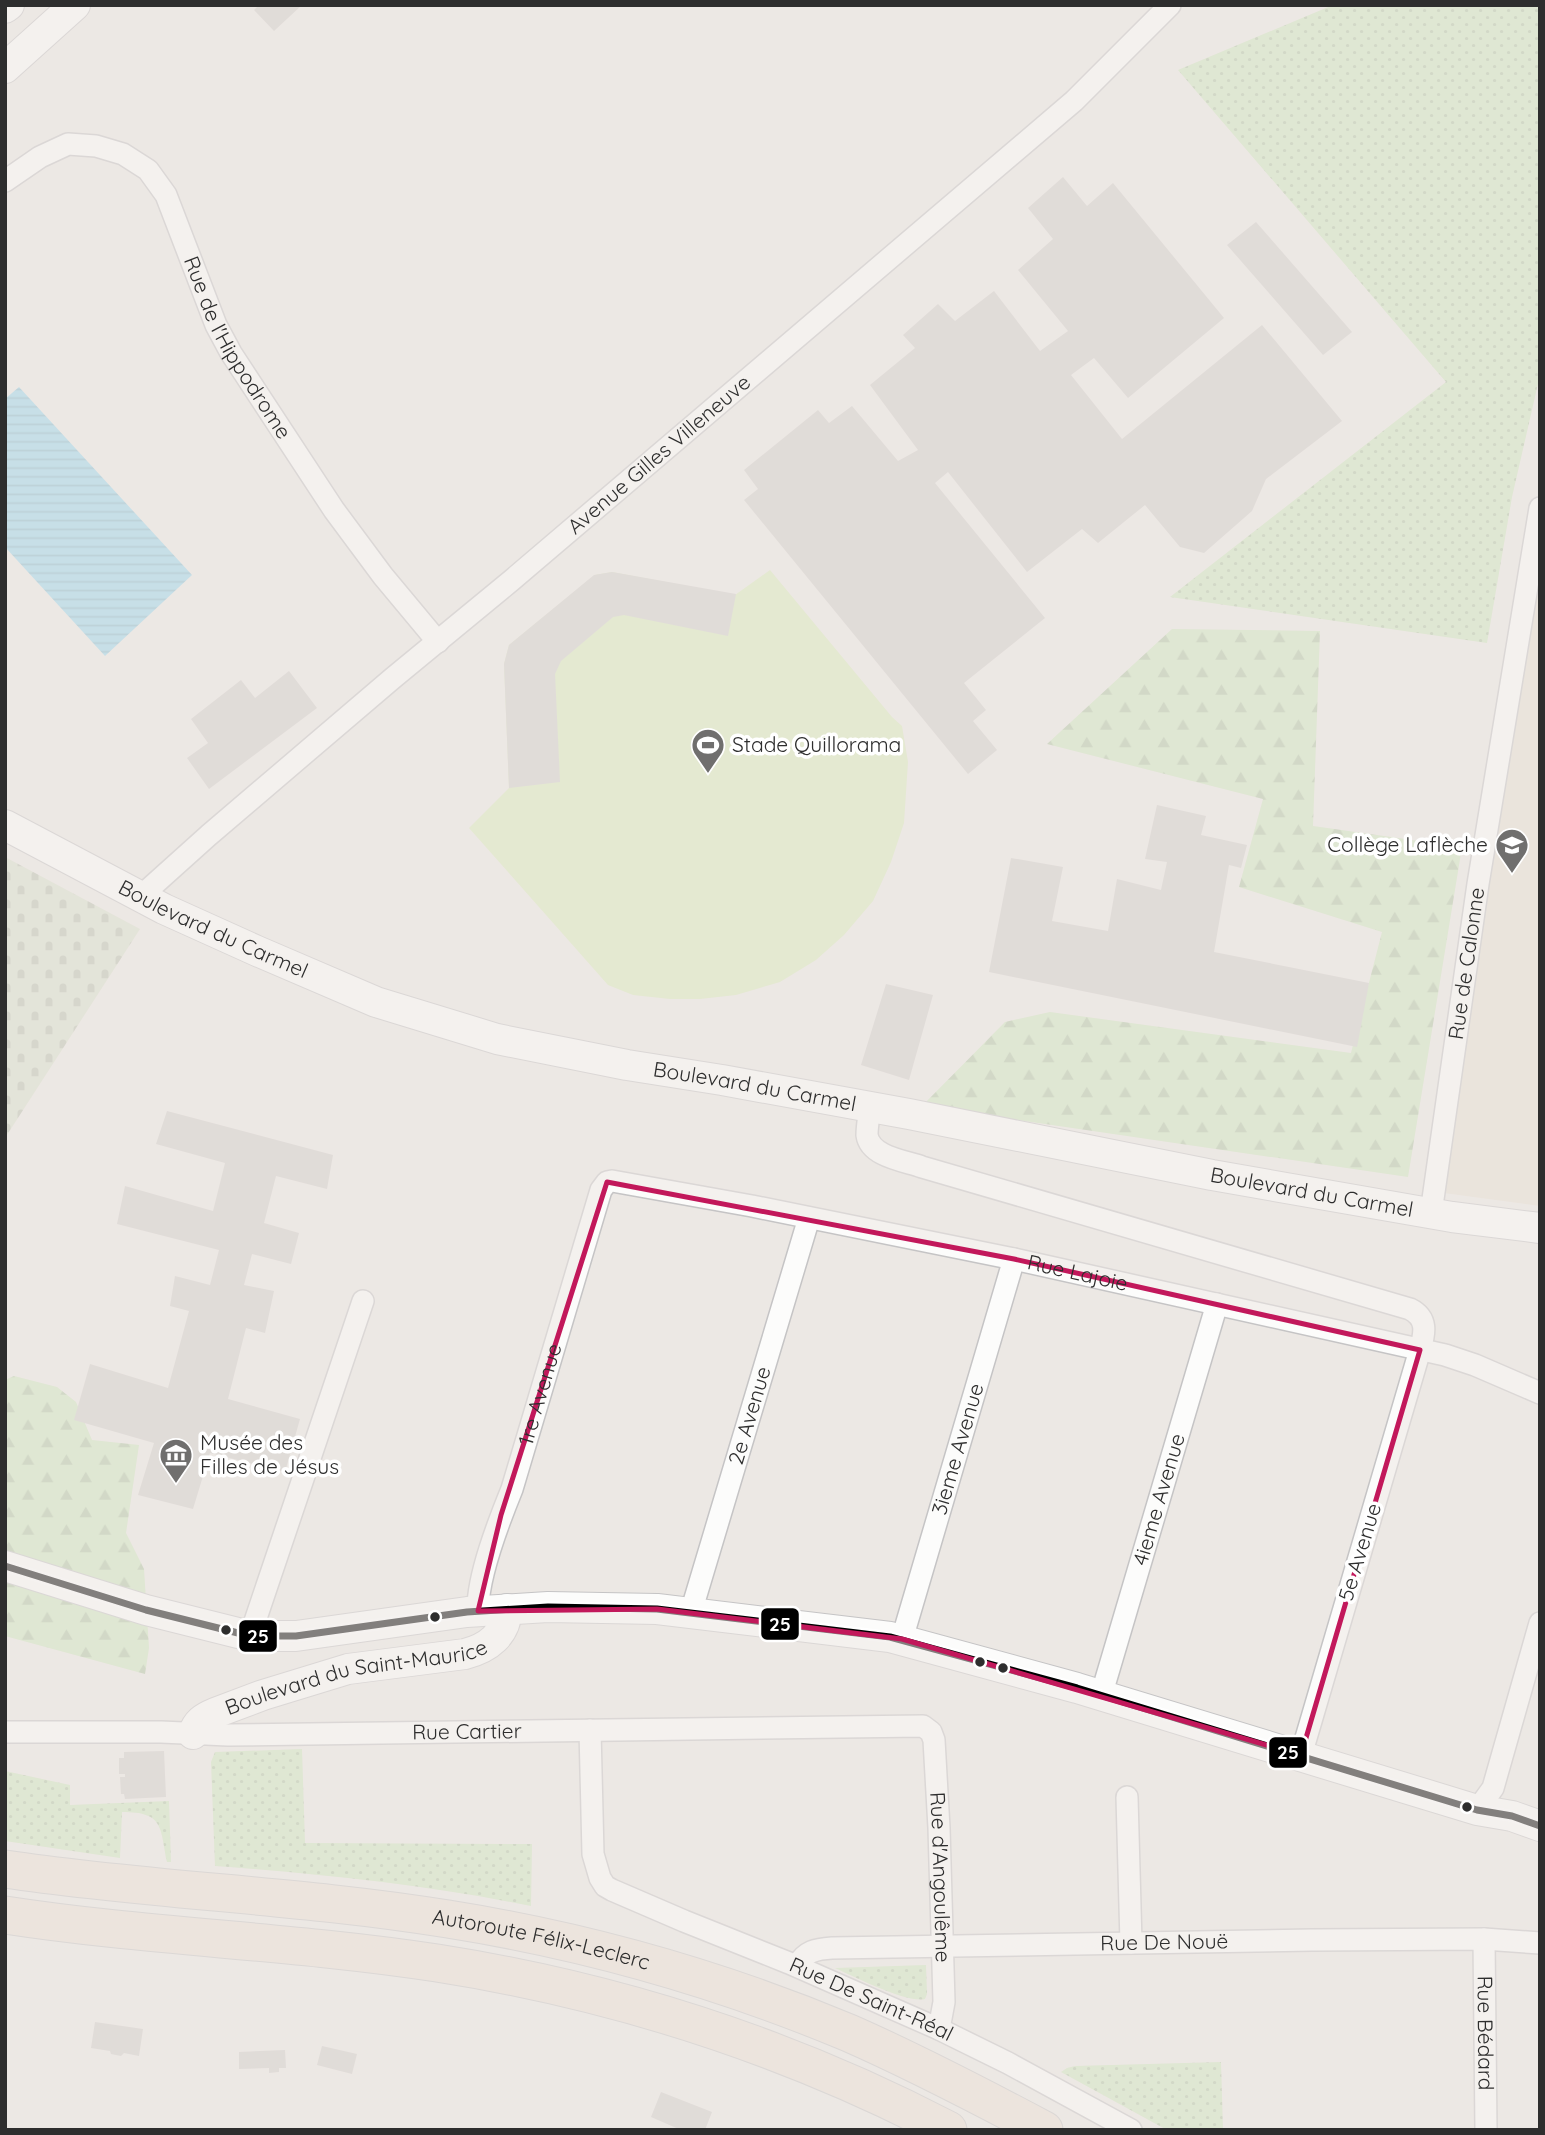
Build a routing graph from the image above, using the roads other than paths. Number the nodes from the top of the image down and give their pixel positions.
1 (75, 5) edge
2 (1170, 5) edge
3 (5, 68) edge
4 (5, 181) edge
5 (1540, 509) edge
6 (438, 642) junction
7 (5, 825) edge
8 (140, 897) junction
9 (870, 1107) junction
10 (607, 1182) joint
11 (1432, 1213) junction
12 (809, 1218) junction
13 (1540, 1228) edge
14 (1014, 1259) junction
15 (363, 1301) dead end
16 (1217, 1304) junction
17 (1420, 1350) junction
18 (1540, 1393) edge
19 (5, 1566) edge
20 (493, 1610) junction
21 (691, 1612) junction
22 (1540, 1623) edge
23 (250, 1636) junction
24 (902, 1639) junction
25 (1101, 1696) junction
26 (928, 1729) joint
27 (590, 1730) junction
28 (5, 1732) edge
29 (193, 1734) junction
30 (1301, 1755) junction
31 (1128, 1797) dead end
32 (1477, 1810) junction
33 (1540, 1826) edge
34 (5, 1869) edge
35 (5, 1915) edge
36 (1485, 1939) junction
37 (1131, 1943) junction
38 (1540, 1943) edge
39 (944, 1946) junction
40 (797, 1966) junction
41 (939, 2029) junction
42 (948, 2130) edge
43 (1044, 2130) edge
44 (1131, 2130) edge
45 (1486, 2130) edge

1 - 3 street
2 - 6 street, Avenue Gilles Villeneuve
4 - 6 street, Rue de l'Hippodrome
5 - 11 street, Rue de Calonne
6 - 8 street, Avenue Gilles Villeneuve
7 - 8 street, Boulevard du Carmel
8 - 9 street, Boulevard du Carmel
9 - 11 street, Boulevard du Carmel
9 - 17 street, 5e Avenue
10 - 12 street, Rue Lajoie
10 - 20 street, 1re Avenue
11 - 13 street, Boulevard du Carmel
12 - 14 street, Rue Lajoie
12 - 21 street, 2e Avenue
14 - 16 street, Rue Lajoie
14 - 24 street, 3ieme Avenue
15 - 23 street
16 - 17 street, Rue Lajoie
16 - 25 street, 4ieme Avenue
17 - 18 street, Rue Lajoie
17 - 30 street, 5e Avenue
19 - 23 street
20 - 21 street
20 - 23 street
20 - 29 street, Boulevard du Saint-Maurice
21 - 24 street
22 - 32 street
24 - 25 street
25 - 30 street
26 - 27 street, Rue Cartier
26 - 39 street, Rue d'Angoulême
27 - 29 street, Rue Cartier
27 - 40 street, Rue De Saint-Réal
28 - 29 street, Rue Cartier
30 - 32 street
31 - 37 street
32 - 33 street
34 - 43 highway, Autoroute Félix-Leclerc
35 - 42 highway, Autoroute Félix-Leclerc
36 - 37 street, Rue De Nouë
36 - 38 street, Rue De Nouë
36 - 45 street, Rue Bédard
37 - 39 street, Rue De Nouë
39 - 40 street, Rue De Nouë
39 - 41 street, Rue d'Angoulême
40 - 41 street, Rue De Saint-Réal
41 - 44 street, Rue De Saint-Réal

